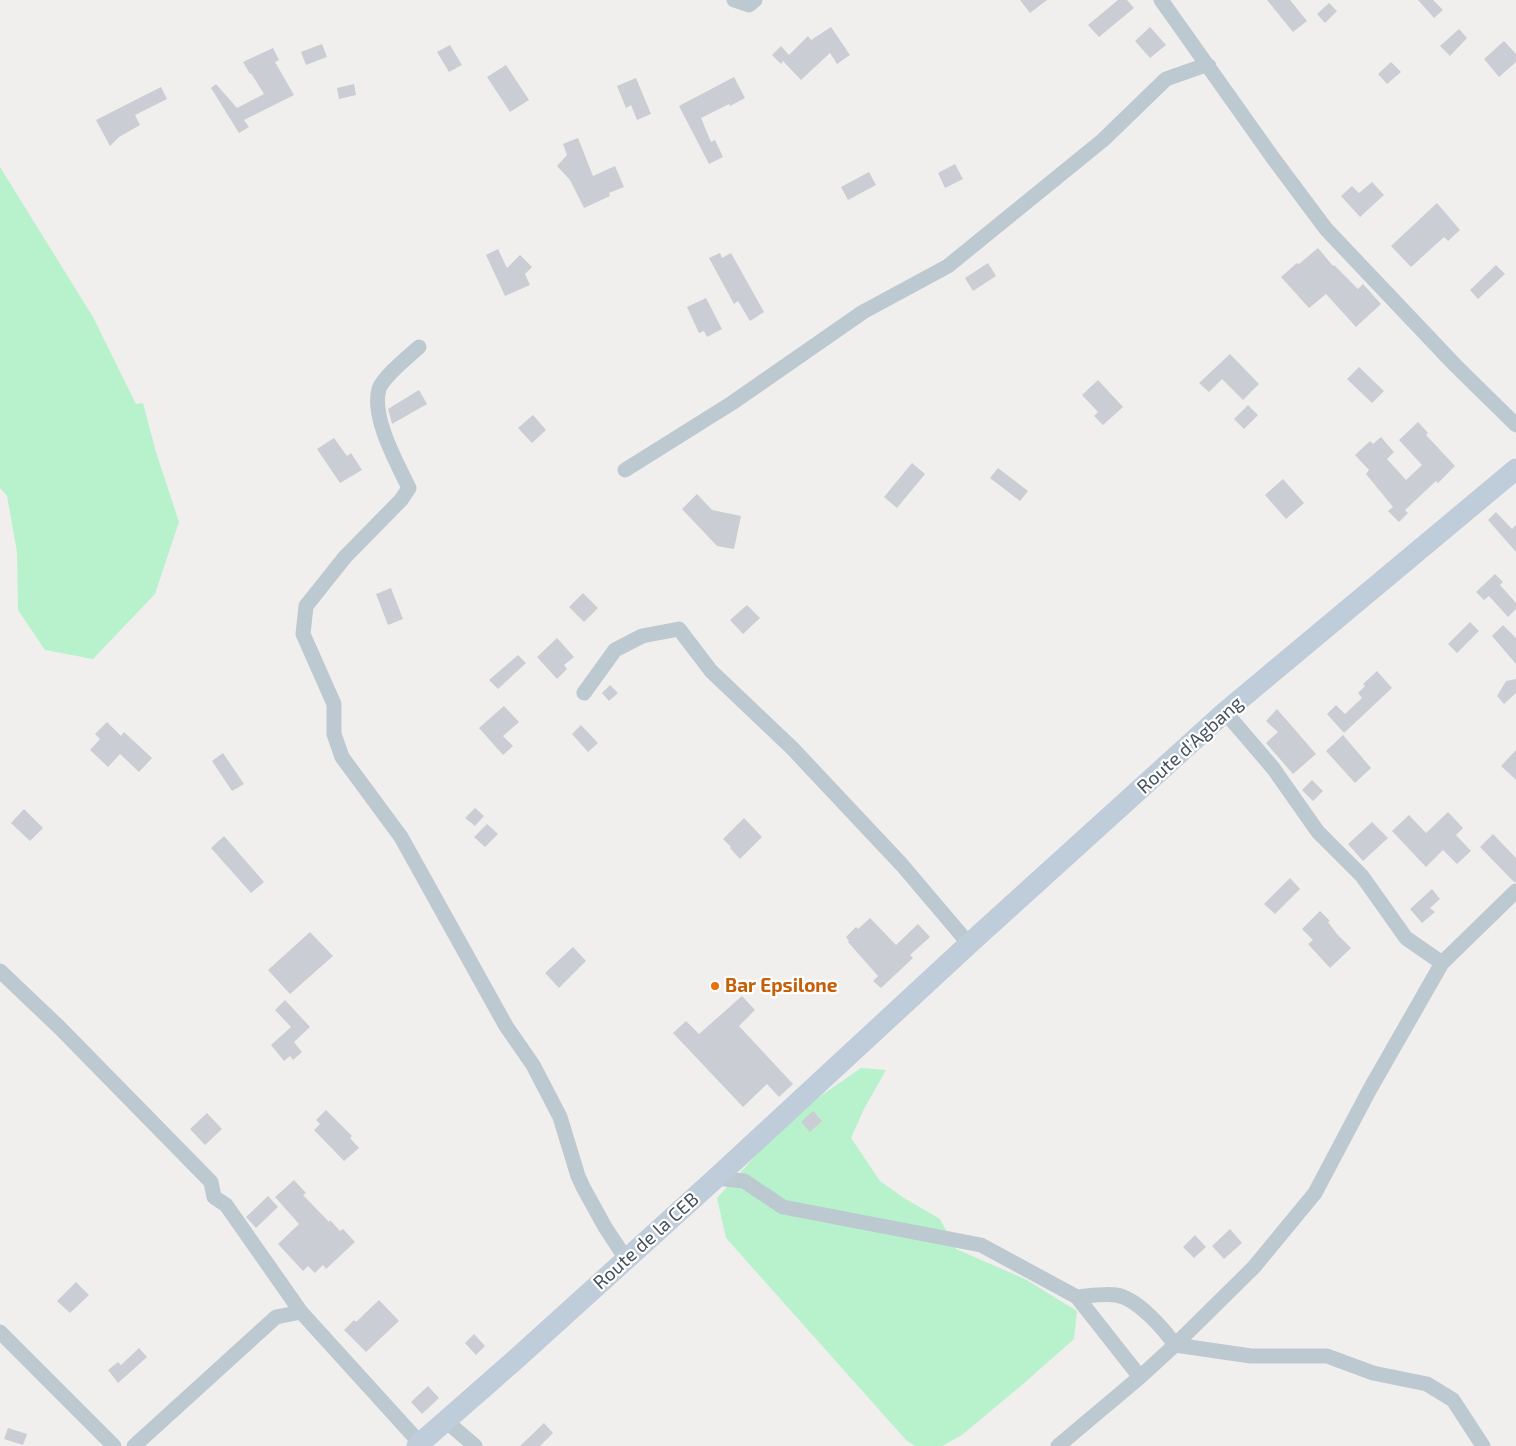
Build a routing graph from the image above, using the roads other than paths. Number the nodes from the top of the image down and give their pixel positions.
1 (734, 0) edge
2 (755, 0) edge
3 (1161, 0) edge
4 (1209, 66) junction
5 (419, 347) dead end
6 (1516, 425) edge
7 (1516, 469) edge
8 (625, 470) dead end
9 (584, 693) dead end
10 (1225, 712) junction
11 (1516, 891) edge
12 (969, 944) junction
13 (1442, 963) junction
14 (0, 971) edge
15 (873, 1033) joint
16 (716, 1178) junction
17 (626, 1259) junction
18 (1077, 1297) junction
19 (301, 1312) junction
20 (0, 1332) edge
21 (1175, 1345) junction
22 (1140, 1377) junction
23 (446, 1421) junction
24 (418, 1444) edge
25 (114, 1446) edge
26 (134, 1446) edge
27 (475, 1446) edge
28 (1058, 1446) edge
29 (1483, 1446) edge

1 - 2 street
3 - 4 street
4 - 6 street
4 - 8 street
5 - 17 street
7 - 10 main road, Route d'Agbang
9 - 12 street
10 - 12 main road, Route d'Agbang
10 - 13 street
11 - 13 street
12 - 15 main road, Route d'Agbang
13 - 21 street
14 - 19 street
15 - 16 main road, Route de la CEB
16 - 17 main road, Route de la CEB
16 - 18 street
17 - 23 main road, Route de la CEB
18 - 21 street
18 - 22 street
19 - 24 street
19 - 26 street
20 - 25 street
21 - 22 street
21 - 29 street
22 - 28 street
23 - 24 main road, Route de la CEB
23 - 27 street

